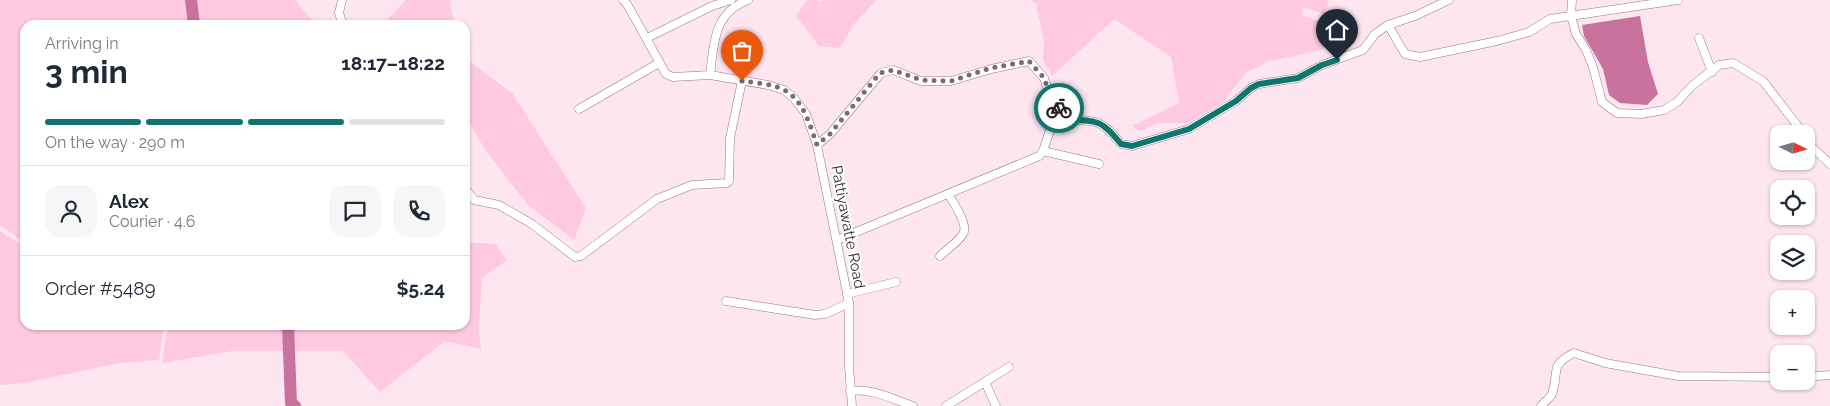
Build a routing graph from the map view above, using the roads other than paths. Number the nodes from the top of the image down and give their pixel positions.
1 (342, 0) edge
2 (623, 0) edge
3 (731, 0) edge
4 (748, 0) edge
5 (1448, 0) edge
6 (1572, 0) edge
7 (1678, 0) edge
8 (1571, 16) junction
9 (341, 20) edge
10 (1388, 25) junction
11 (647, 38) junction
12 (1699, 38) dead end
13 (659, 63) junction
14 (1712, 72) junction
15 (710, 75) junction
16 (742, 81) junction
17 (579, 109) dead end
18 (1069, 120) junction
19 (1797, 125) edge
20 (817, 145) junction
21 (1815, 150) edge
22 (1043, 151) junction
23 (1099, 164) dead end
24 (1830, 164) edge
25 (948, 194) junction
26 (470, 195) edge
27 (837, 240) junction
28 (940, 256) dead end
29 (896, 282) dead end
30 (847, 294) junction
31 (726, 301) dead end
32 (849, 303) junction
33 (1009, 367) dead end
34 (1830, 375) edge
35 (1815, 376) edge
36 (1770, 377) edge
37 (985, 382) junction
38 (850, 391) junction
39 (852, 406) edge
40 (913, 406) edge
41 (946, 406) edge
42 (996, 406) edge
43 (1541, 406) edge

1 - 9 street
2 - 11 street, Pattiyawatte Road
3 - 11 street
4 - 15 street
5 - 10 street
6 - 8 street
7 - 8 street
8 - 10 street
8 - 14 street
10 - 18 street
11 - 13 street, Pattiyawatte Road
12 - 14 street
13 - 15 street, Pattiyawatte Road
13 - 17 street
14 - 19 street
15 - 16 street, Pattiyawatte Road
16 - 20 street, Pattiyawatte Road
16 - 26 street
18 - 20 street
18 - 22 street
20 - 27 street, Pattiyawatte Road
21 - 24 street
22 - 23 street
22 - 25 street
25 - 27 street
25 - 28 street
27 - 30 street, Pattiyawatte Road
29 - 30 street
30 - 32 street, Pattiyawatte Road
31 - 32 street
32 - 38 street, Pattiyawatte Road
33 - 37 street
34 - 35 street
36 - 43 street
37 - 41 street
37 - 42 street
38 - 39 street, Pattiyawatte Road
38 - 40 street

